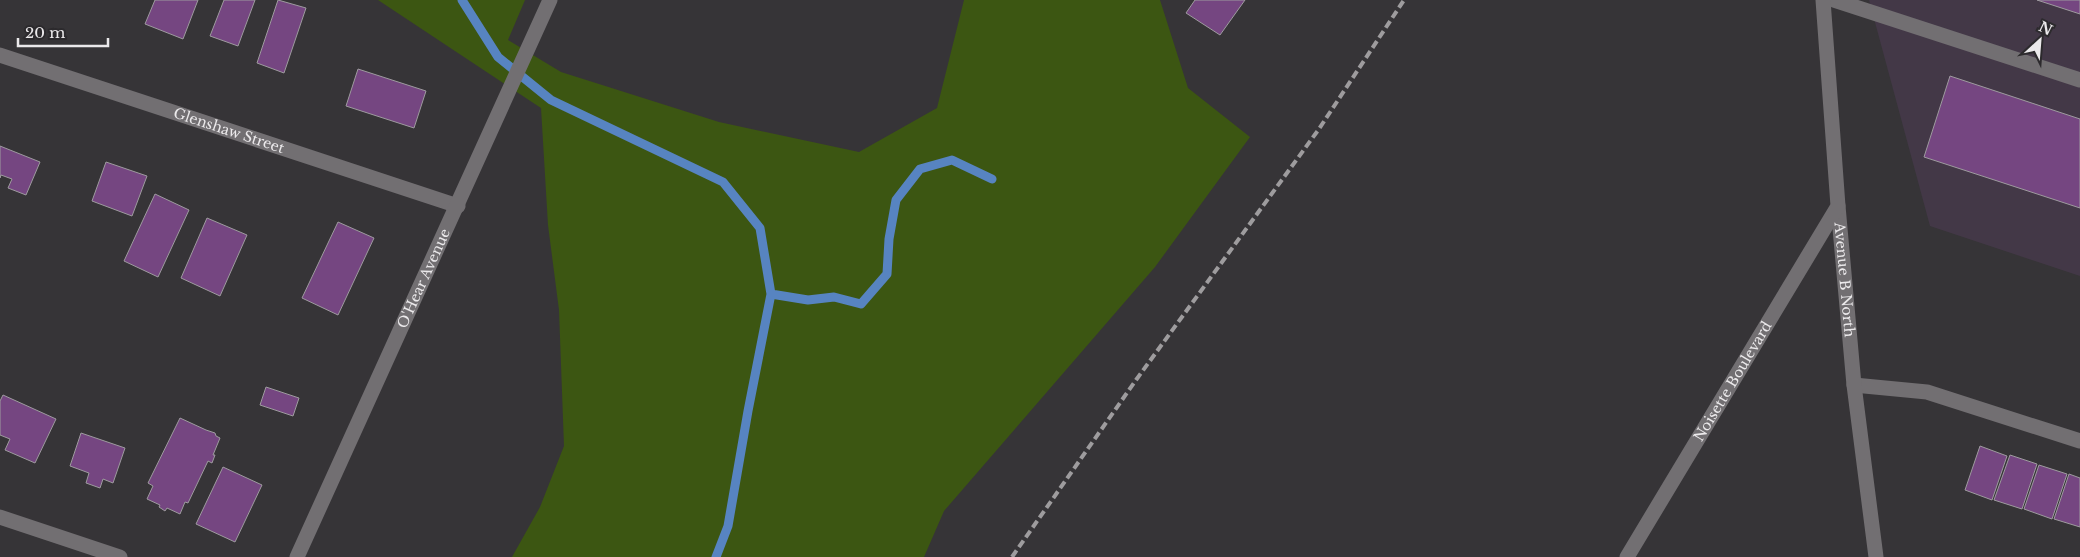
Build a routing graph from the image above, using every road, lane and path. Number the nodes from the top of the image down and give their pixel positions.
1 (550, 0) edge
2 (1823, 0) edge
3 (1834, 0) edge
4 (0, 54) edge
5 (2080, 80) edge
6 (458, 206) junction
7 (1838, 206) junction
8 (1854, 384) junction
9 (2080, 441) edge
10 (0, 517) edge
11 (120, 557) edge
12 (297, 557) edge
13 (1628, 557) edge
14 (1876, 557) edge

1 - 6 street, O'Hear Avenue
2 - 7 street, Avenue B North
3 - 5 street
4 - 6 street, Glenshaw Street
6 - 12 street, O'Hear Avenue
7 - 8 street, Avenue B North
7 - 13 street, Noisette Boulevard
8 - 9 street
8 - 14 street, Avenue B North
10 - 11 street

